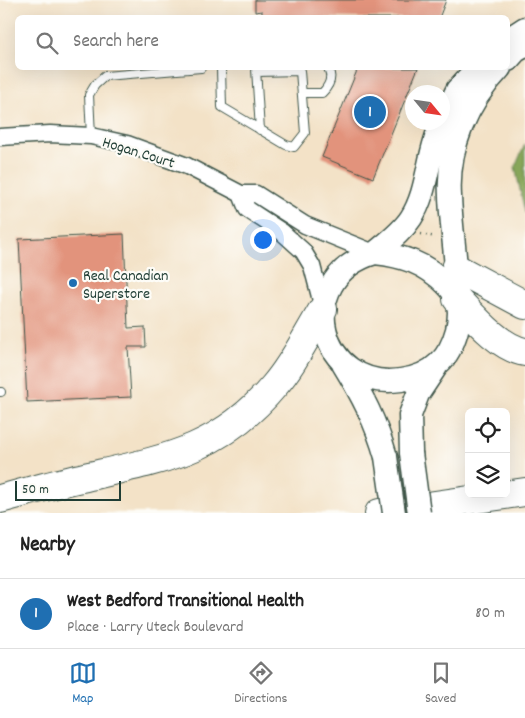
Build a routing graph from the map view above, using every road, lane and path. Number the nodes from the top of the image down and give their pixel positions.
1 (525, 28) edge
2 (510, 38) edge
3 (525, 46) edge
4 (510, 58) edge
5 (177, 70) edge
6 (221, 70) edge
7 (256, 70) edge
8 (329, 70) edge
9 (475, 70) edge
10 (498, 70) edge
11 (302, 93) junction
12 (450, 105) edge
13 (260, 130) junction
14 (438, 130) edge
15 (91, 136) junction
16 (0, 137) edge
17 (241, 194) junction
18 (415, 232) dead end
19 (437, 238) dead end
20 (374, 253) junction
21 (456, 268) junction
22 (457, 298) junction
23 (525, 305) edge
24 (323, 308) junction
25 (525, 352) edge
26 (341, 361) junction
27 (440, 362) junction
28 (525, 492) edge
29 (0, 499) edge
30 (380, 513) edge
31 (394, 513) edge
32 (418, 513) edge

1 - 2 main road
3 - 4 main road
5 - 15 lane
6 - 13 lane
7 - 11 lane
7 - 13 lane
8 - 11 lane
9 - 12 main road
10 - 21 main road
11 - 13 lane
14 - 20 main road
15 - 16 street, Hogan Court
15 - 17 street, Hogan Court
17 - 20 street, Hogan Court
17 - 24 street, Hogan Court
18 - 19 path
20 - 22 main road
20 - 24 main road
21 - 22 main road
21 - 23 highway
22 - 25 highway
22 - 27 main road
24 - 26 main road
24 - 29 highway
26 - 27 main road
26 - 31 main road, bridge
27 - 32 main road, bridge
28 - 30 highway

